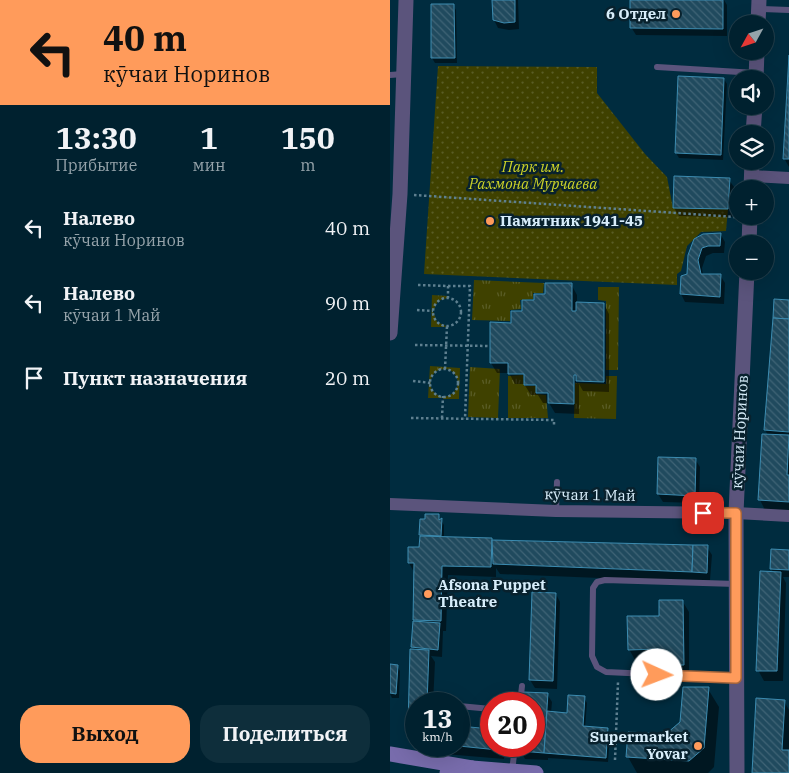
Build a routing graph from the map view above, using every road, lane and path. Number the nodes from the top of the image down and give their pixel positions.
1 (406, 0) edge
2 (789, 10) edge
3 (758, 11) edge
4 (657, 67) dead end
5 (729, 74) edge
6 (397, 75) edge
7 (396, 164) edge
8 (752, 175) edge
9 (789, 178) edge
10 (400, 194) junction
11 (729, 216) edge
12 (747, 280) edge
13 (418, 284) dead end
14 (448, 286) junction
15 (448, 298) junction
16 (417, 310) dead end
17 (434, 311) junction
18 (461, 313) junction
19 (468, 313) junction
20 (447, 325) junction
21 (390, 334) edge
22 (415, 345) dead end
23 (446, 345) junction
24 (467, 346) junction
25 (490, 346) dead end
26 (445, 369) junction
27 (413, 382) dead end
28 (431, 383) junction
29 (458, 383) junction
30 (466, 383) junction
31 (443, 396) junction
32 (411, 418) dead end
33 (442, 418) junction
34 (465, 419) junction
35 (554, 427) dead end
36 (557, 482) dead end
37 (390, 504) edge
38 (556, 511) junction
39 (736, 513) junction
40 (789, 516) edge
41 (736, 584) junction
42 (619, 673) junction
43 (736, 678) junction
44 (522, 686) dead end
45 (521, 692) edge
46 (390, 754) edge
47 (519, 757) edge
48 (615, 760) dead end
49 (472, 768) junction
50 (522, 772) edge
51 (449, 773) edge
52 (737, 773) edge

1 - 6 street
2 - 3 lane
4 - 5 lane
6 - 7 street
7 - 10 street
8 - 9 street
10 - 11 path
10 - 21 street
12 - 39 street, кӯчаи Норинов
13 - 14 path
14 - 15 path
14 - 19 path
15 - 17 path
15 - 18 path
16 - 17 path
17 - 20 path
18 - 19 path
18 - 20 path
19 - 24 path
20 - 23 path
22 - 23 path
23 - 24 path
23 - 26 path
24 - 25 path
24 - 30 path
26 - 28 path
26 - 29 path
27 - 28 path
28 - 31 path
29 - 30 path
29 - 31 path
30 - 34 path
31 - 33 path
32 - 33 path
33 - 34 path
34 - 35 path
36 - 38 lane
37 - 38 street, кӯчаи 1 Май
38 - 39 street, кӯчаи 1 Май
39 - 40 street, кӯчаи 1 Май
39 - 41 street, кӯчаи Норинов
41 - 42 lane
41 - 43 street, кӯчаи Норинов
42 - 43 lane
42 - 48 path
43 - 52 street, кӯчаи Норинов
44 - 45 lane
46 - 49 main road
47 - 50 lane
49 - 50 main road
49 - 51 main road

